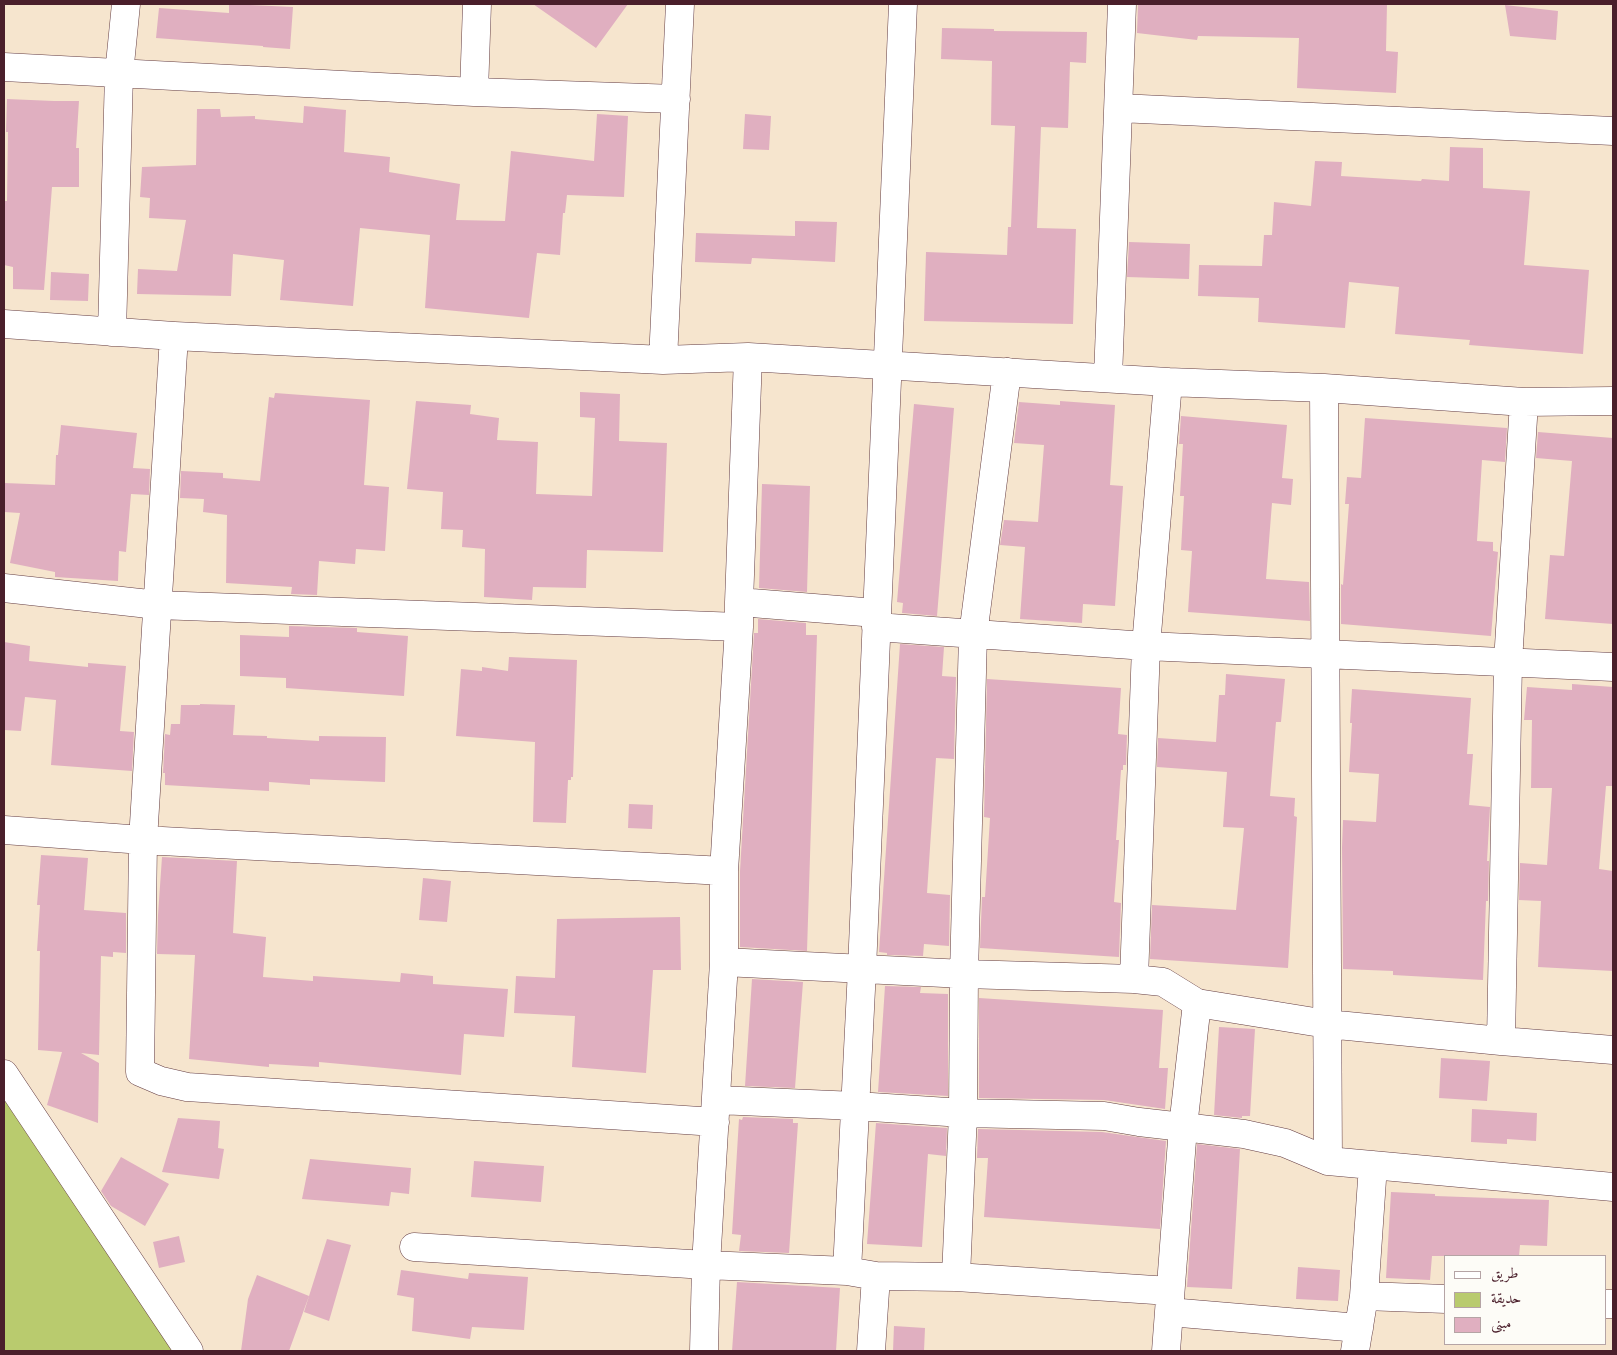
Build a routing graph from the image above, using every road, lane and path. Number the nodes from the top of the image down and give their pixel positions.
1 (126, 4) edge
2 (476, 4) edge
3 (680, 4) edge
4 (903, 4) edge
5 (1122, 4) edge
6 (4, 67) edge
7 (119, 74) junction
8 (474, 92) junction
9 (676, 100) junction
10 (1118, 108) junction
11 (1613, 131) edge
12 (4, 324) edge
13 (112, 332) junction
14 (174, 336) junction
15 (748, 357) junction
16 (663, 360) junction
17 (888, 365) junction
18 (1007, 372) junction
19 (1108, 378) junction
20 (1168, 382) junction
21 (1324, 388) junction
22 (1613, 401) edge
23 (1524, 402) junction
24 (4, 588) edge
25 (158, 605) junction
26 (739, 614) junction
27 (876, 620) junction
28 (973, 635) junction
29 (1146, 646) junction
30 (1325, 653) junction
31 (1508, 662) junction
32 (1613, 667) edge
33 (4, 830) edge
34 (143, 840) junction
35 (724, 871) junction
36 (724, 962) junction
37 (862, 969) junction
38 (964, 974) junction
39 (1134, 979) junction
40 (1197, 1003) junction
41 (1327, 1024) junction
42 (1501, 1041) junction
43 (1613, 1050) edge
44 (4, 1074) edge
45 (856, 1106) junction
46 (716, 1111) junction
47 (963, 1113) junction
48 (1183, 1127) junction
49 (1328, 1161) junction
50 (1373, 1165) junction
51 (1613, 1187) edge
52 (414, 1248) dead end
53 (706, 1265) junction
54 (847, 1271) junction
55 (876, 1276) junction
56 (956, 1277) junction
57 (1364, 1296) junction
58 (1444, 1299) edge
59 (1170, 1302) junction
60 (1357, 1340) edge
61 (189, 1351) edge
62 (704, 1351) edge
63 (871, 1351) edge
64 (1166, 1351) edge

1 - 7 street
2 - 8 street
3 - 9 street
4 - 17 street
5 - 10 street
6 - 7 street
7 - 8 street
7 - 13 street
8 - 9 street
9 - 16 street
10 - 11 street
10 - 19 street
12 - 13 street
13 - 14 street
14 - 16 street
14 - 25 street
15 - 16 street
15 - 17 street
15 - 26 street
17 - 18 street
17 - 27 street
18 - 19 street
18 - 28 street
19 - 20 street
20 - 21 street
20 - 29 street
21 - 23 street
21 - 30 street
22 - 23 street
23 - 31 street
24 - 25 street
25 - 26 street
25 - 34 street
26 - 27 street
26 - 35 street
27 - 28 street
27 - 37 street
28 - 29 street
28 - 38 street
29 - 30 street
29 - 39 street
30 - 31 street
30 - 41 street
31 - 32 street
31 - 42 street
33 - 34 street
34 - 35 street
34 - 46 street
35 - 36 street
36 - 37 street
36 - 46 street
37 - 38 street
37 - 45 street
38 - 39 street
38 - 47 street
39 - 40 street
40 - 41 street
40 - 48 street
41 - 42 street
41 - 49 street
42 - 43 street
44 - 61 street
45 - 46 street
45 - 47 street
45 - 54 street
46 - 53 street
47 - 48 street
47 - 56 street
48 - 49 street
48 - 59 street
49 - 50 street
50 - 51 street
50 - 57 street
52 - 53 street
53 - 54 street
53 - 62 street
54 - 55 street
55 - 56 street
55 - 63 street
56 - 59 street
57 - 58 street
57 - 60 street
59 - 60 street
59 - 64 street

